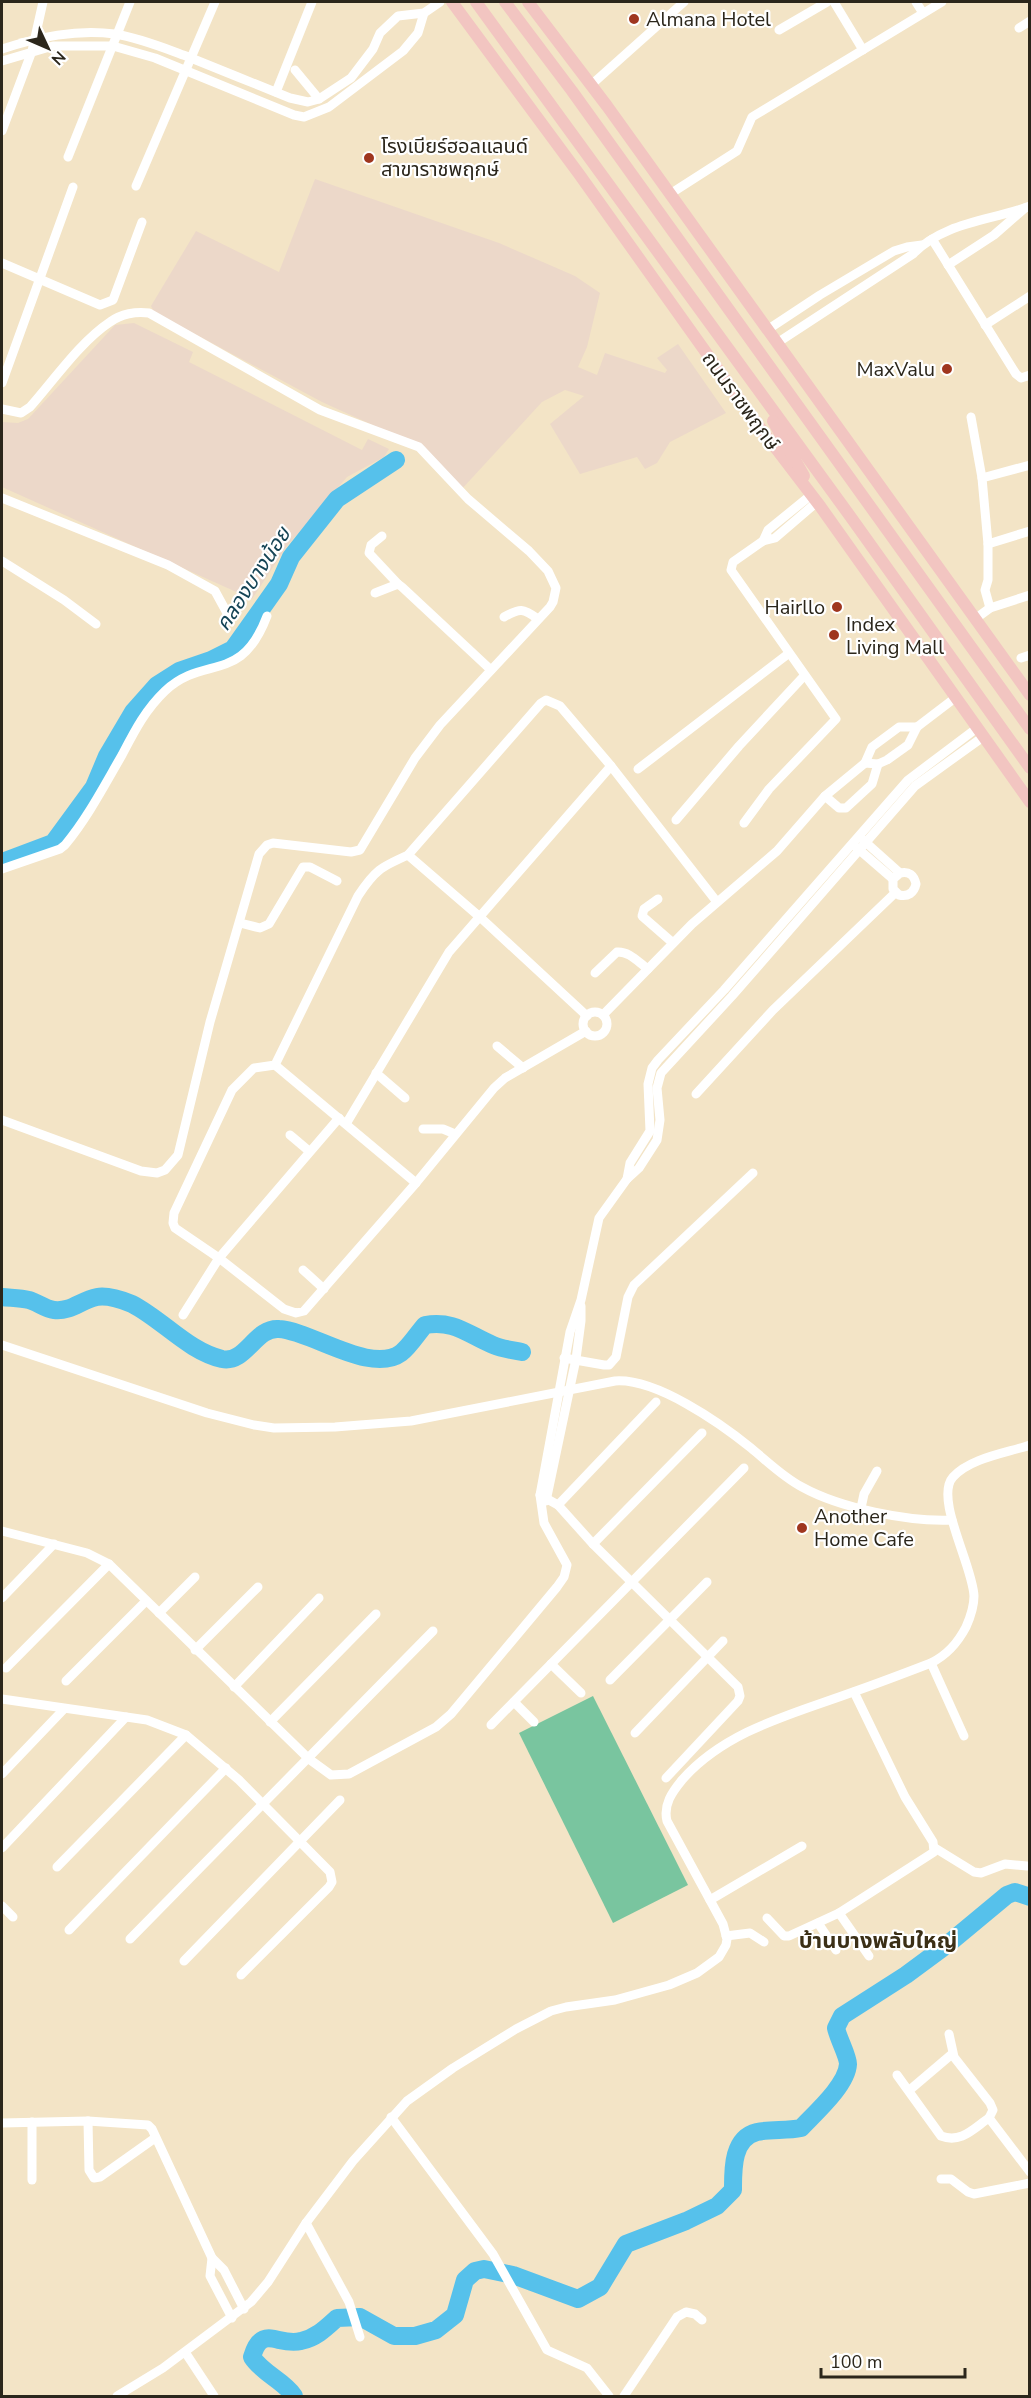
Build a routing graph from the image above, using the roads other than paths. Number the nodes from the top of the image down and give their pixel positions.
1 (43, 2) edge
2 (130, 2) edge
3 (215, 2) edge
4 (312, 2) edge
5 (440, 2) edge
6 (452, 2) edge
7 (476, 2) edge
8 (505, 2) edge
9 (528, 2) edge
10 (684, 2) edge
11 (827, 2) edge
12 (834, 2) edge
13 (916, 2) edge
14 (942, 2) edge
15 (424, 13) junction
16 (923, 13) junction
17 (1029, 21) edge
18 (1019, 28) dead end
19 (779, 30) dead end
20 (117, 34) junction
21 (34, 39) junction
22 (113, 46) junction
23 (2, 49) edge
24 (863, 50) junction
25 (32, 51) junction
26 (192, 59) junction
27 (2, 61) edge
28 (296, 70) dead end
29 (186, 71) junction
30 (591, 85) junction
31 (278, 93) junction
32 (319, 99) junction
33 (275, 107) junction
34 (2, 131) edge
35 (68, 157) dead end
36 (136, 186) dead end
37 (73, 187) dead end
38 (670, 194) junction
39 (1028, 206) edge
40 (142, 222) dead end
41 (932, 239) junction
42 (922, 245) junction
43 (2, 263) edge
44 (948, 265) junction
45 (41, 279) junction
46 (832, 289) junction
47 (1029, 296) edge
48 (839, 303) junction
49 (986, 325) junction
50 (767, 330) junction
51 (780, 341) junction
52 (1029, 375) edge
53 (2, 383) edge
54 (766, 400) junction
55 (2, 410) edge
56 (971, 417) dead end
57 (1029, 465) edge
58 (982, 478) junction
59 (2, 498) edge
60 (816, 501) junction
61 (1029, 531) edge
62 (382, 536) dead end
63 (988, 543) junction
64 (2, 561) edge
65 (398, 584) junction
66 (375, 593) dead end
67 (1029, 595) edge
68 (990, 606) junction
69 (227, 613) dead end
70 (267, 616) dead end
71 (504, 617) dead end
72 (538, 619) junction
73 (975, 619) junction
74 (96, 624) dead end
75 (788, 654) junction
76 (491, 670) junction
77 (804, 676) junction
78 (1029, 695) edge
79 (955, 698) junction
80 (917, 727) junction
81 (1029, 729) edge
82 (980, 732) junction
83 (865, 763) junction
84 (878, 764) junction
85 (610, 766) junction
86 (1029, 768) edge
87 (638, 769) dead end
88 (825, 796) junction
89 (1029, 802) edge
90 (676, 820) dead end
91 (744, 823) dead end
92 (859, 843) junction
93 (408, 855) junction
94 (2, 869) edge
95 (896, 876) junction
96 (337, 881) dead end
97 (895, 893) junction
98 (658, 899) dead end
99 (717, 902) junction
100 (481, 918) junction
101 (240, 923) junction
102 (673, 943) junction
103 (648, 969) junction
104 (595, 973) dead end
105 (603, 1015) junction
106 (587, 1016) junction
107 (586, 1031) junction
108 (497, 1046) dead end
109 (275, 1065) junction
110 (523, 1068) junction
111 (376, 1073) junction
112 (696, 1094) dead end
113 (405, 1098) dead end
114 (2, 1120) edge
115 (342, 1121) junction
116 (423, 1129) dead end
117 (455, 1134) junction
118 (290, 1135) dead end
119 (309, 1151) junction
120 (753, 1173) dead end
121 (416, 1183) junction
122 (219, 1258) junction
123 (303, 1270) dead end
124 (324, 1289) junction
125 (581, 1300) junction
126 (183, 1315) dead end
127 (2, 1345) edge
128 (564, 1358) junction
129 (576, 1359) junction
130 (569, 1390) junction
131 (554, 1394) junction
132 (656, 1402) dead end
133 (702, 1433) dead end
134 (1029, 1445) edge
135 (744, 1468) dead end
136 (877, 1471) dead end
137 (544, 1496) junction
138 (558, 1504) junction
139 (861, 1508) junction
140 (952, 1520) junction
141 (2, 1531) edge
142 (54, 1544) junction
143 (593, 1544) junction
144 (109, 1564) junction
145 (195, 1577) dead end
146 (632, 1582) junction
147 (707, 1582) dead end
148 (258, 1587) dead end
149 (2, 1598) edge
150 (319, 1599) dead end
151 (146, 1601) junction
152 (159, 1613) junction
153 (376, 1614) dead end
154 (669, 1620) junction
155 (433, 1631) dead end
156 (723, 1641) dead end
157 (195, 1650) junction
158 (707, 1657) junction
159 (931, 1663) junction
160 (551, 1665) junction
161 (6, 1668) dead end
162 (610, 1680) dead end
163 (66, 1682) dead end
164 (234, 1687) junction
165 (854, 1692) junction
166 (581, 1693) dead end
167 (2, 1700) edge
168 (514, 1702) junction
169 (64, 1709) junction
170 (126, 1717) junction
171 (270, 1722) junction
172 (534, 1722) dead end
173 (491, 1725) dead end
174 (635, 1733) dead end
175 (186, 1735) junction
176 (964, 1736) dead end
177 (309, 1759) junction
178 (226, 1768) junction
179 (2, 1774) edge
180 (666, 1778) dead end
181 (340, 1800) dead end
182 (263, 1805) junction
183 (300, 1842) junction
184 (802, 1846) dead end
185 (2, 1848) edge
186 (935, 1848) junction
187 (57, 1866) dead end
188 (1027, 1866) dead end
189 (710, 1900) junction
190 (2, 1906) edge
191 (839, 1913) junction
192 (13, 1917) dead end
193 (767, 1918) dead end
194 (818, 1923) junction
195 (69, 1930) dead end
196 (726, 1936) junction
197 (130, 1939) dead end
198 (764, 1942) dead end
199 (836, 1950) dead end
200 (869, 1956) dead end
201 (184, 1961) dead end
202 (241, 1975) dead end
203 (949, 2034) dead end
204 (952, 2054) junction
205 (897, 2075) dead end
206 (912, 2088) dead end
207 (391, 2118) junction
208 (989, 2118) junction
209 (88, 2121) junction
210 (32, 2122) junction
211 (2, 2123) edge
212 (155, 2138) junction
213 (1029, 2172) edge
214 (941, 2179) dead end
215 (32, 2180) dead end
216 (1029, 2183) edge
217 (306, 2223) junction
218 (212, 2258) junction
219 (248, 2306) junction
220 (232, 2318) junction
221 (702, 2319) dead end
222 (360, 2337) dead end
223 (185, 2352) junction
224 (117, 2397) edge
225 (214, 2397) edge
226 (609, 2397) edge
227 (624, 2397) edge

1 - 21 street
2 - 20 street
3 - 26 street
4 - 31 street
5 - 15 street
6 - 60 main road, ถนนราชพฤกษ์
7 - 54 main road, ถนนราชพฤกษ์
8 - 81 main road
9 - 30 main road
10 - 30 street
11 - 19 street
12 - 24 street
13 - 16 street
14 - 16 street
15 - 32 street
15 - 33 street
16 - 24 street
17 - 18 street
20 - 21 street
20 - 22 street
20 - 26 street
21 - 23 street
21 - 25 street
22 - 25 street
22 - 29 street
22 - 35 street
24 - 38 street
25 - 27 street
25 - 34 street
26 - 29 street
26 - 31 street
28 - 32 street
29 - 33 street
29 - 36 street
30 - 38 main road
31 - 32 street
31 - 33 street
37 - 45 street
38 - 50 main road
39 - 41 street
39 - 44 street
40 - 45 street
41 - 42 street
41 - 44 street
42 - 46 street
42 - 48 street
43 - 45 street
44 - 49 street
45 - 53 street
46 - 48 street
46 - 50 street
47 - 49 street
48 - 51 street
49 - 52 street
50 - 51 main road
51 - 73 main road
54 - 60 main road
54 - 86 main road, ถนนราชพฤกษ์
55 - 72 street
56 - 58 street
57 - 58 street
58 - 63 street
59 - 69 street
60 - 75 street
60 - 79 main road, ถนนราชพฤกษ์
61 - 63 street
62 - 65 street
63 - 68 street
64 - 74 street
65 - 66 street
65 - 76 street
67 - 68 street
68 - 73 street
70 - 94 street
71 - 72 street
72 - 76 street
73 - 78 main road
75 - 77 street
75 - 87 street
76 - 101 street
77 - 90 street
77 - 91 street
79 - 80 street
79 - 82 main road, ถนนราชพฤกษ์
80 - 83 street
80 - 84 street
82 - 89 main road, ถนนราชพฤกษ์
82 - 92 street
83 - 84 street
83 - 88 street
84 - 88 street
85 - 93 street
85 - 99 street
85 - 100 street
88 - 99 street
92 - 95 street
92 - 125 street
93 - 100 street
93 - 109 street
95 - 97 street
95 - 97 street
96 - 101 street
97 - 112 street
98 - 102 street
99 - 102 street
100 - 106 street
100 - 111 street
101 - 114 street
102 - 103 street
103 - 104 street
103 - 105 street
105 - 106 street
105 - 107 street
106 - 107 street
107 - 110 street
108 - 110 street
109 - 115 street
109 - 122 street
110 - 117 street
111 - 113 street
111 - 115 street
115 - 119 street
115 - 121 street
116 - 117 street
117 - 121 street
118 - 119 street
119 - 122 street
120 - 129 street
121 - 124 street
122 - 124 street
122 - 126 street
123 - 124 street
125 - 128 street
125 - 129 street
127 - 131 street
128 - 129 street
128 - 131 street
129 - 130 street
130 - 131 street
130 - 137 street
130 - 139 street
131 - 137 street
132 - 138 street
133 - 143 street
134 - 140 street
135 - 146 street
136 - 139 street
137 - 138 street
137 - 177 street
138 - 143 street
139 - 140 street
140 - 159 street
141 - 142 street
142 - 144 street
142 - 149 street
143 - 146 street
144 - 151 street
144 - 161 street
145 - 152 street
146 - 154 street
146 - 160 street
147 - 154 street
148 - 157 street
150 - 164 street
151 - 152 street
151 - 163 street
152 - 157 street
153 - 171 street
154 - 158 street
154 - 162 street
155 - 177 street
156 - 158 street
157 - 164 street
158 - 174 street
158 - 180 street
159 - 165 street
159 - 176 street
160 - 166 street
160 - 168 street
164 - 171 street
165 - 186 street
165 - 189 street
167 - 169 street
168 - 172 street
168 - 173 street
169 - 170 street
169 - 179 street
170 - 175 street
170 - 185 street
171 - 177 street
175 - 178 street
175 - 187 street
177 - 182 street
178 - 182 street
178 - 195 street
181 - 183 street
182 - 183 street
182 - 197 street
183 - 201 street
183 - 202 street
184 - 189 street
186 - 188 street
186 - 191 street
189 - 196 street
190 - 192 street
191 - 194 street
191 - 200 street
193 - 194 street
194 - 199 street
196 - 198 street
196 - 207 street
203 - 204 street
204 - 206 street
204 - 208 street
205 - 208 street
207 - 217 street
207 - 226 street
208 - 213 street
209 - 210 street
209 - 212 street
209 - 212 street
210 - 211 street
210 - 215 street
212 - 218 street
214 - 216 street
217 - 219 street
217 - 222 street
218 - 219 street
218 - 220 street
219 - 220 street
220 - 223 street
221 - 227 street
223 - 224 street
223 - 225 street

